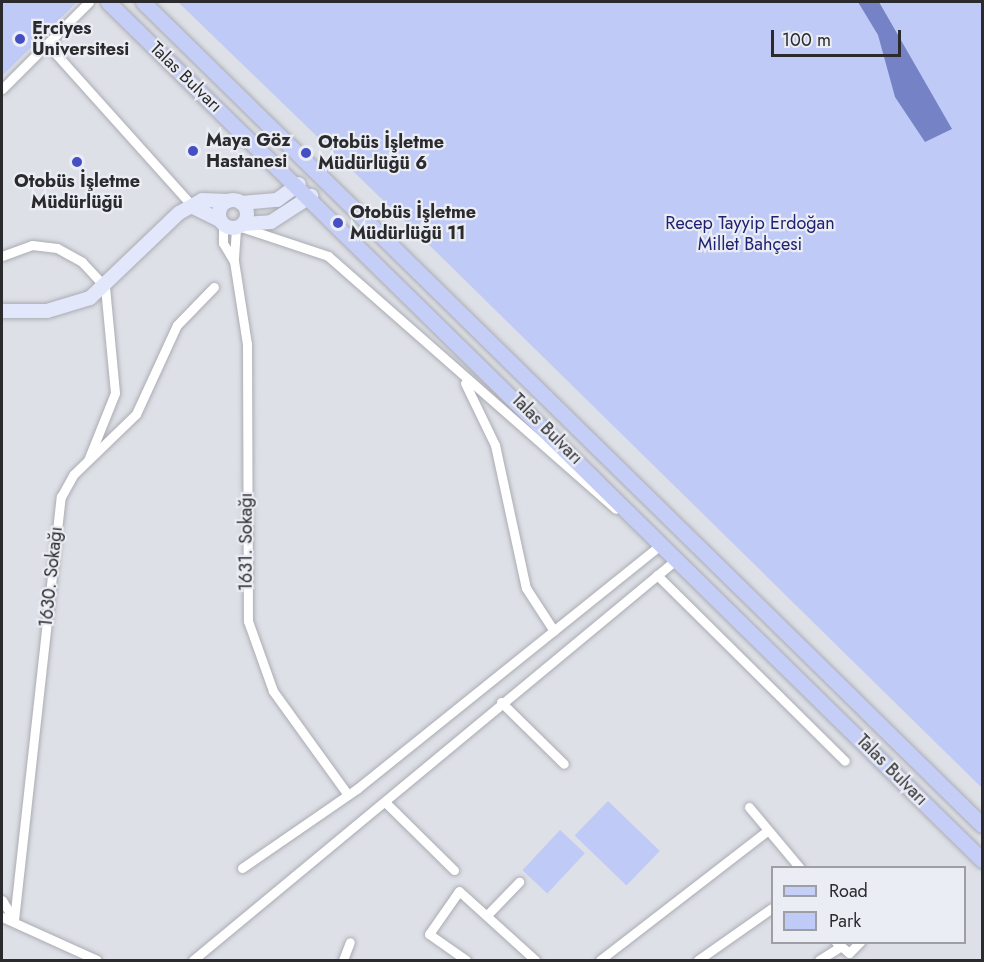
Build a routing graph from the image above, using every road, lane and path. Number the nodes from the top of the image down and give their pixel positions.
1 (89, 2) edge
2 (108, 2) edge
3 (143, 2) edge
4 (156, 2) edge
5 (47, 44) junction
6 (2, 89) edge
7 (201, 91) junction
8 (299, 184) junction
9 (287, 195) junction
10 (311, 196) junction
11 (235, 202) junction
12 (193, 207) junction
13 (278, 219) junction
14 (233, 225) junction
15 (285, 238) junction
16 (2, 256) edge
17 (105, 287) junction
18 (214, 287) dead end
19 (4, 309) edge
20 (463, 379) junction
21 (87, 462) junction
22 (663, 543) junction
23 (678, 558) junction
24 (657, 575) junction
25 (554, 631) junction
26 (501, 702) junction
27 (845, 761) dead end
28 (564, 764) dead end
29 (348, 795) junction
30 (385, 802) junction
31 (749, 807) dead end
32 (982, 811) edge
33 (982, 825) edge
34 (768, 830) junction
35 (982, 860) edge
36 (799, 866) edge
37 (242, 868) dead end
38 (454, 870) dead end
39 (519, 882) dead end
40 (2, 900) edge
41 (771, 909) edge
42 (488, 914) junction
43 (2, 916) edge
44 (14, 920) junction
45 (350, 942) dead end
46 (858, 944) edge
47 (837, 945) edge
48 (97, 960) edge
49 (193, 960) edge
50 (343, 960) edge
51 (466, 960) edge
52 (535, 960) edge
53 (600, 960) edge
54 (698, 960) edge
55 (819, 960) edge

1 - 5 street
2 - 7 main road, Talas Bulvarı
3 - 33 main road, Talas Bulvarı
4 - 32 main road
5 - 6 street
5 - 12 street
7 - 8 main road, Talas Bulvarı
7 - 9 street
8 - 9 street
8 - 10 main road, Talas Bulvarı
9 - 11 street
10 - 13 street
10 - 22 main road, Talas Bulvarı
11 - 12 street
11 - 14 street
11 - 14 street
12 - 14 street
12 - 17 street
13 - 14 street
13 - 15 street
14 - 15 street
14 - 29 street, 1631. Sokağı
15 - 20 street
16 - 17 street
17 - 19 street
17 - 21 street
18 - 21 street, 1630. Sokağı
20 - 22 street
20 - 25 street
21 - 44 street, 1630. Sokağı
22 - 23 main road, Talas Bulvarı
22 - 25 street
23 - 24 street
23 - 35 main road, Talas Bulvarı
24 - 26 street
24 - 27 street
25 - 29 street
26 - 28 street
26 - 30 street
29 - 37 street
30 - 38 street
30 - 49 street
31 - 34 street
34 - 36 street
34 - 53 street
39 - 42 street
40 - 44 street
41 - 54 street
42 - 51 street
42 - 52 street
43 - 44 street
44 - 48 street
45 - 50 street
46 - 47 street
47 - 55 street

